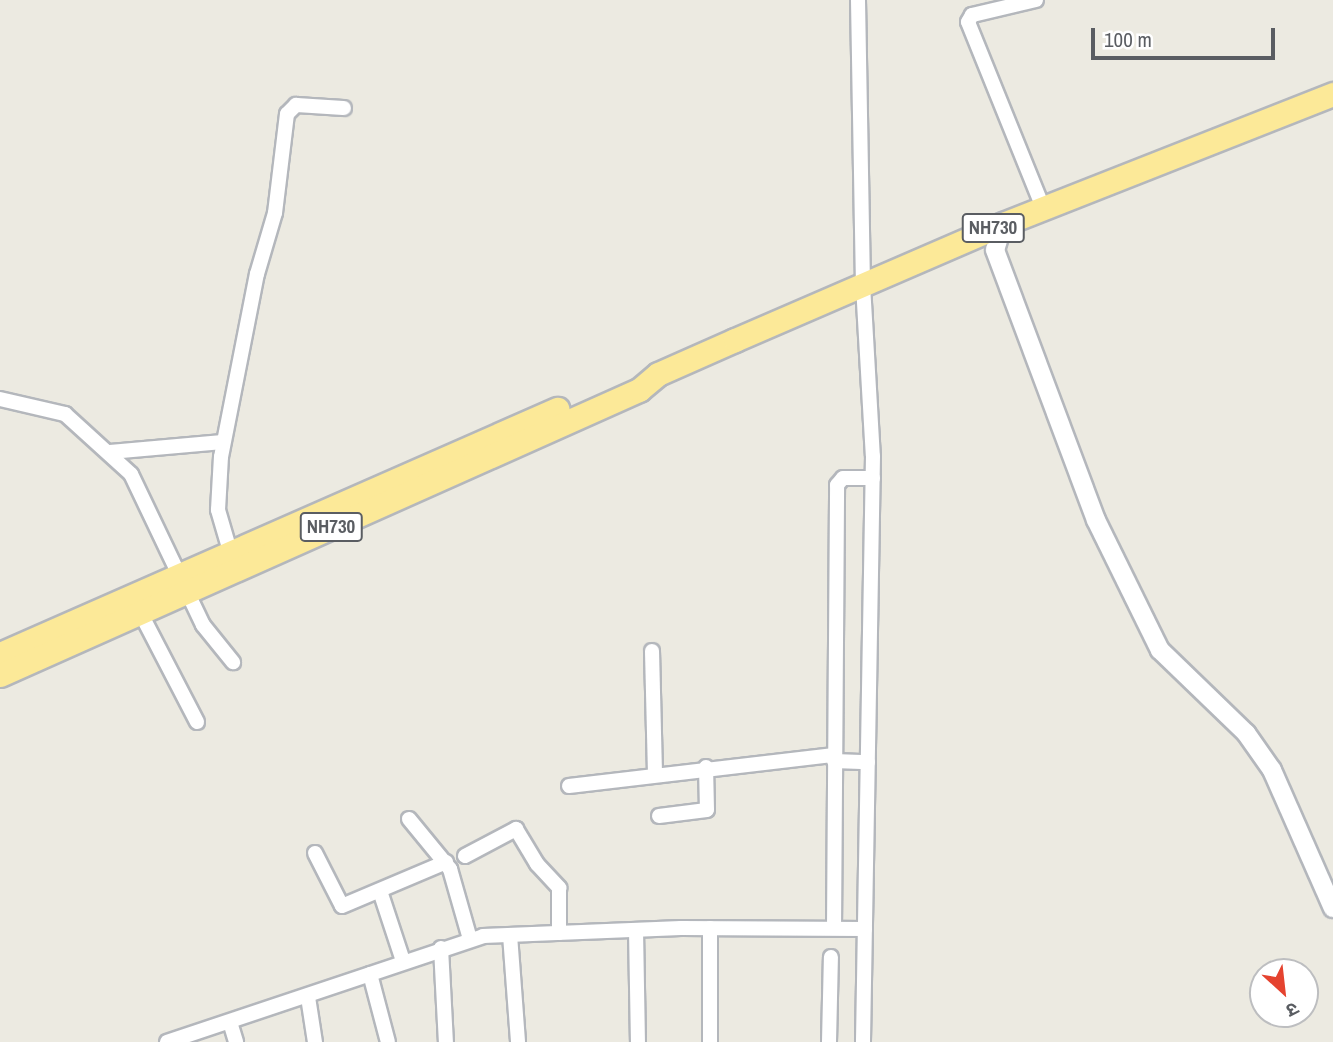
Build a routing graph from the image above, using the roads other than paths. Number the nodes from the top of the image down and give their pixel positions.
1 (858, 0) edge
2 (1036, 0) edge
3 (1333, 94) edge
4 (344, 108) dead end
5 (1043, 208) junction
6 (1003, 224) junction
7 (967, 240) junction
8 (1003, 272) junction
9 (863, 285) junction
10 (658, 374) junction
11 (0, 399) edge
12 (223, 442) junction
13 (110, 452) junction
14 (873, 478) junction
15 (230, 551) junction
16 (184, 582) junction
17 (141, 612) junction
18 (652, 652) dead end
19 (0, 654) edge
20 (233, 662) dead end
21 (0, 675) edge
22 (197, 722) dead end
23 (834, 758) junction
24 (868, 762) junction
25 (706, 767) junction
26 (655, 774) junction
27 (569, 786) dead end
28 (659, 816) dead end
29 (409, 819) dead end
30 (315, 853) dead end
31 (465, 856) dead end
32 (446, 862) junction
33 (380, 891) junction
34 (1333, 908) edge
35 (709, 928) junction
36 (834, 928) junction
37 (865, 929) junction
38 (636, 930) junction
39 (559, 933) junction
40 (510, 935) junction
41 (470, 939) junction
42 (441, 948) junction
43 (831, 957) dead end
44 (403, 961) junction
45 (370, 974) junction
46 (308, 997) junction
47 (230, 1022) junction
48 (167, 1042) edge
49 (236, 1042) edge
50 (315, 1042) edge
51 (388, 1042) edge
52 (446, 1042) edge
53 (518, 1042) edge
54 (638, 1042) edge
55 (710, 1042) edge
56 (829, 1042) edge
57 (863, 1042) edge

1 - 9 street
2 - 5 street
3 - 5 highway, NH730
4 - 12 street
5 - 6 highway, NH730
6 - 7 highway, NH730
6 - 8 street
7 - 8 street
7 - 9 highway, NH730
8 - 34 street
9 - 10 highway, NH730
9 - 14 street
10 - 15 highway, NH730
10 - 16 highway, NH730
11 - 13 street
12 - 13 street
12 - 15 street
13 - 16 street
14 - 23 street
14 - 24 street
15 - 16 highway, NH730
16 - 17 highway, NH730
16 - 19 highway, NH730
16 - 20 street
17 - 21 highway, NH730
17 - 22 street
18 - 26 street
23 - 24 street
23 - 25 street
23 - 36 street
24 - 37 street
25 - 26 street
25 - 28 street
26 - 27 street
29 - 32 street
30 - 33 street
31 - 39 street
32 - 33 street
32 - 41 street
33 - 44 street
35 - 36 street
35 - 38 street
35 - 55 street
36 - 37 street
37 - 57 street
38 - 39 street
38 - 54 street
39 - 40 street
40 - 41 street
40 - 53 street
41 - 42 street
42 - 44 street
42 - 52 street
43 - 56 street
44 - 45 street
45 - 46 street
45 - 51 street
46 - 47 street
46 - 50 street
47 - 48 street
47 - 49 street

